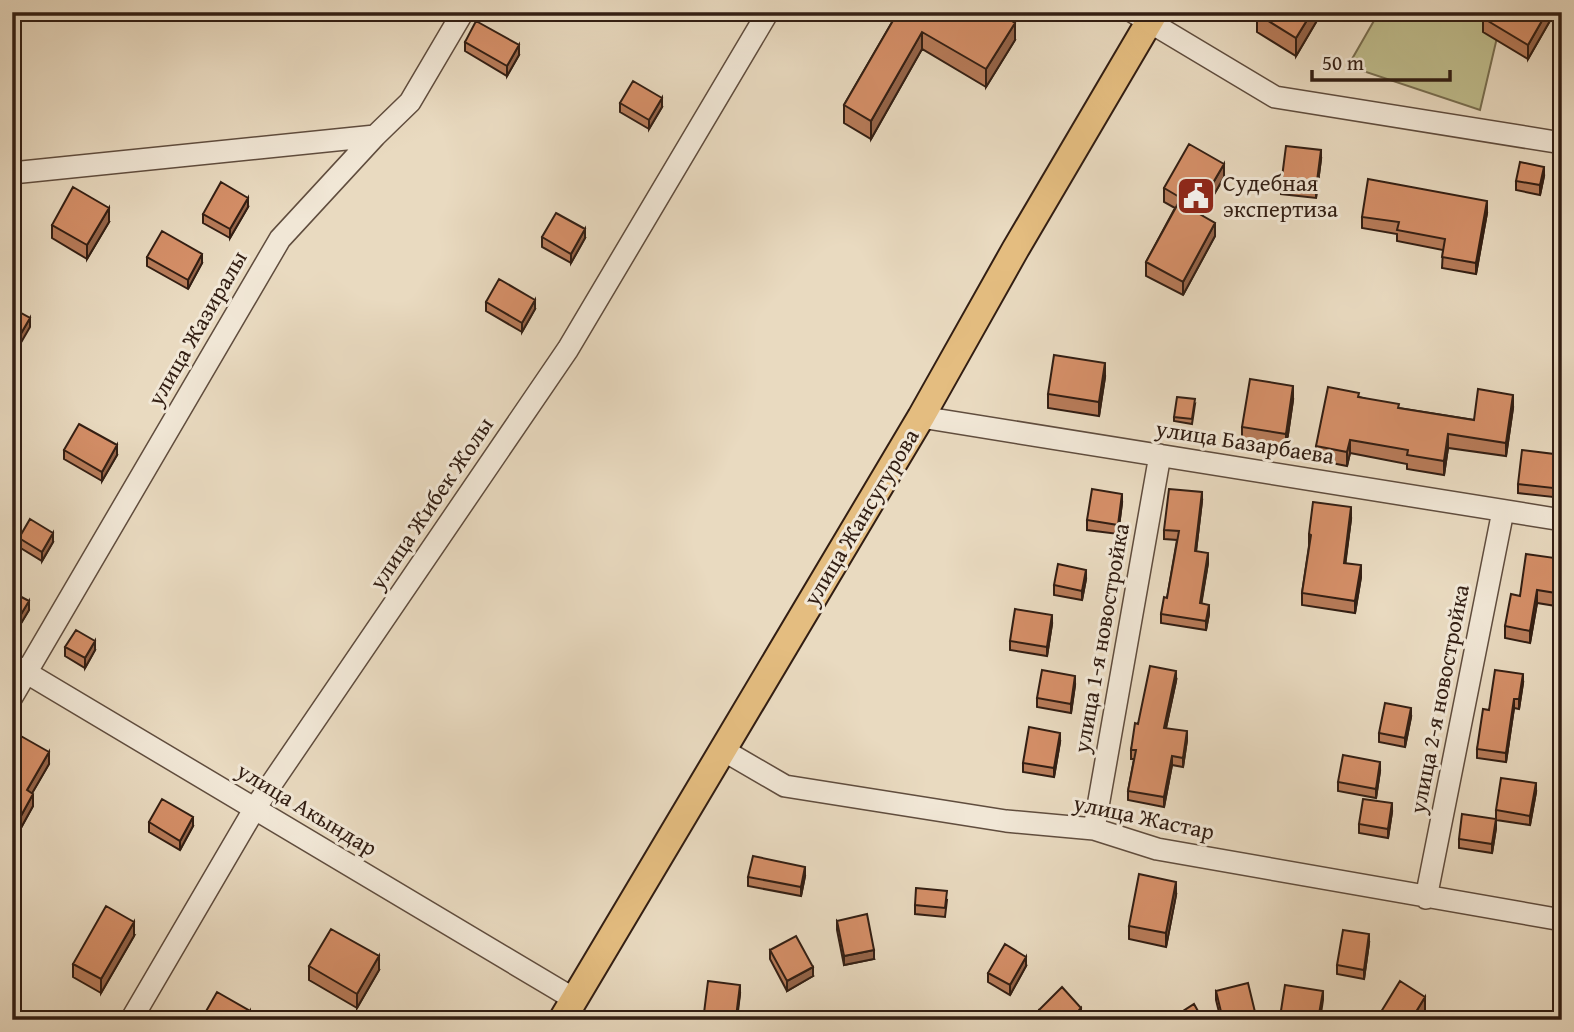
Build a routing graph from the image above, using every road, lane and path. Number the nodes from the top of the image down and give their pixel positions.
1 (463, 12) edge
2 (768, 12) edge
3 (1146, 15) edge
4 (375, 136) junction
5 (1562, 143) edge
6 (14, 175) edge
7 (921, 417) junction
8 (1160, 455) junction
9 (1503, 511) junction
10 (1562, 520) edge
11 (19, 668) edge
12 (12, 697) edge
13 (723, 750) junction
14 (255, 808) junction
15 (1094, 829) junction
16 (1426, 898) junction
17 (1562, 920) edge
18 (568, 1009) edge
19 (131, 1020) edge

1 - 4 street, улица Жазиралы
2 - 14 street, улица Жибек Жолы
3 - 5 street
3 - 7 main road, улица Жансугурова
4 - 6 street
4 - 11 street, улица Жазиралы
7 - 8 street, улица Базарбаева
7 - 13 main road, улица Жансугурова
8 - 9 street, улица Базарбаева
8 - 15 street, улица 1-я новостройка
9 - 10 street, улица Базарбаева
9 - 16 street, улица 2-я новостройка
11 - 12 street, улица Жазиралы
11 - 14 street, улица Акындар
13 - 15 street, улица Жастар
13 - 18 main road, улица Жансугурова
14 - 18 street, улица Акындар
14 - 19 street, улица Жибек Жолы
15 - 16 street, улица Жастар
16 - 17 street, улица Жастар

